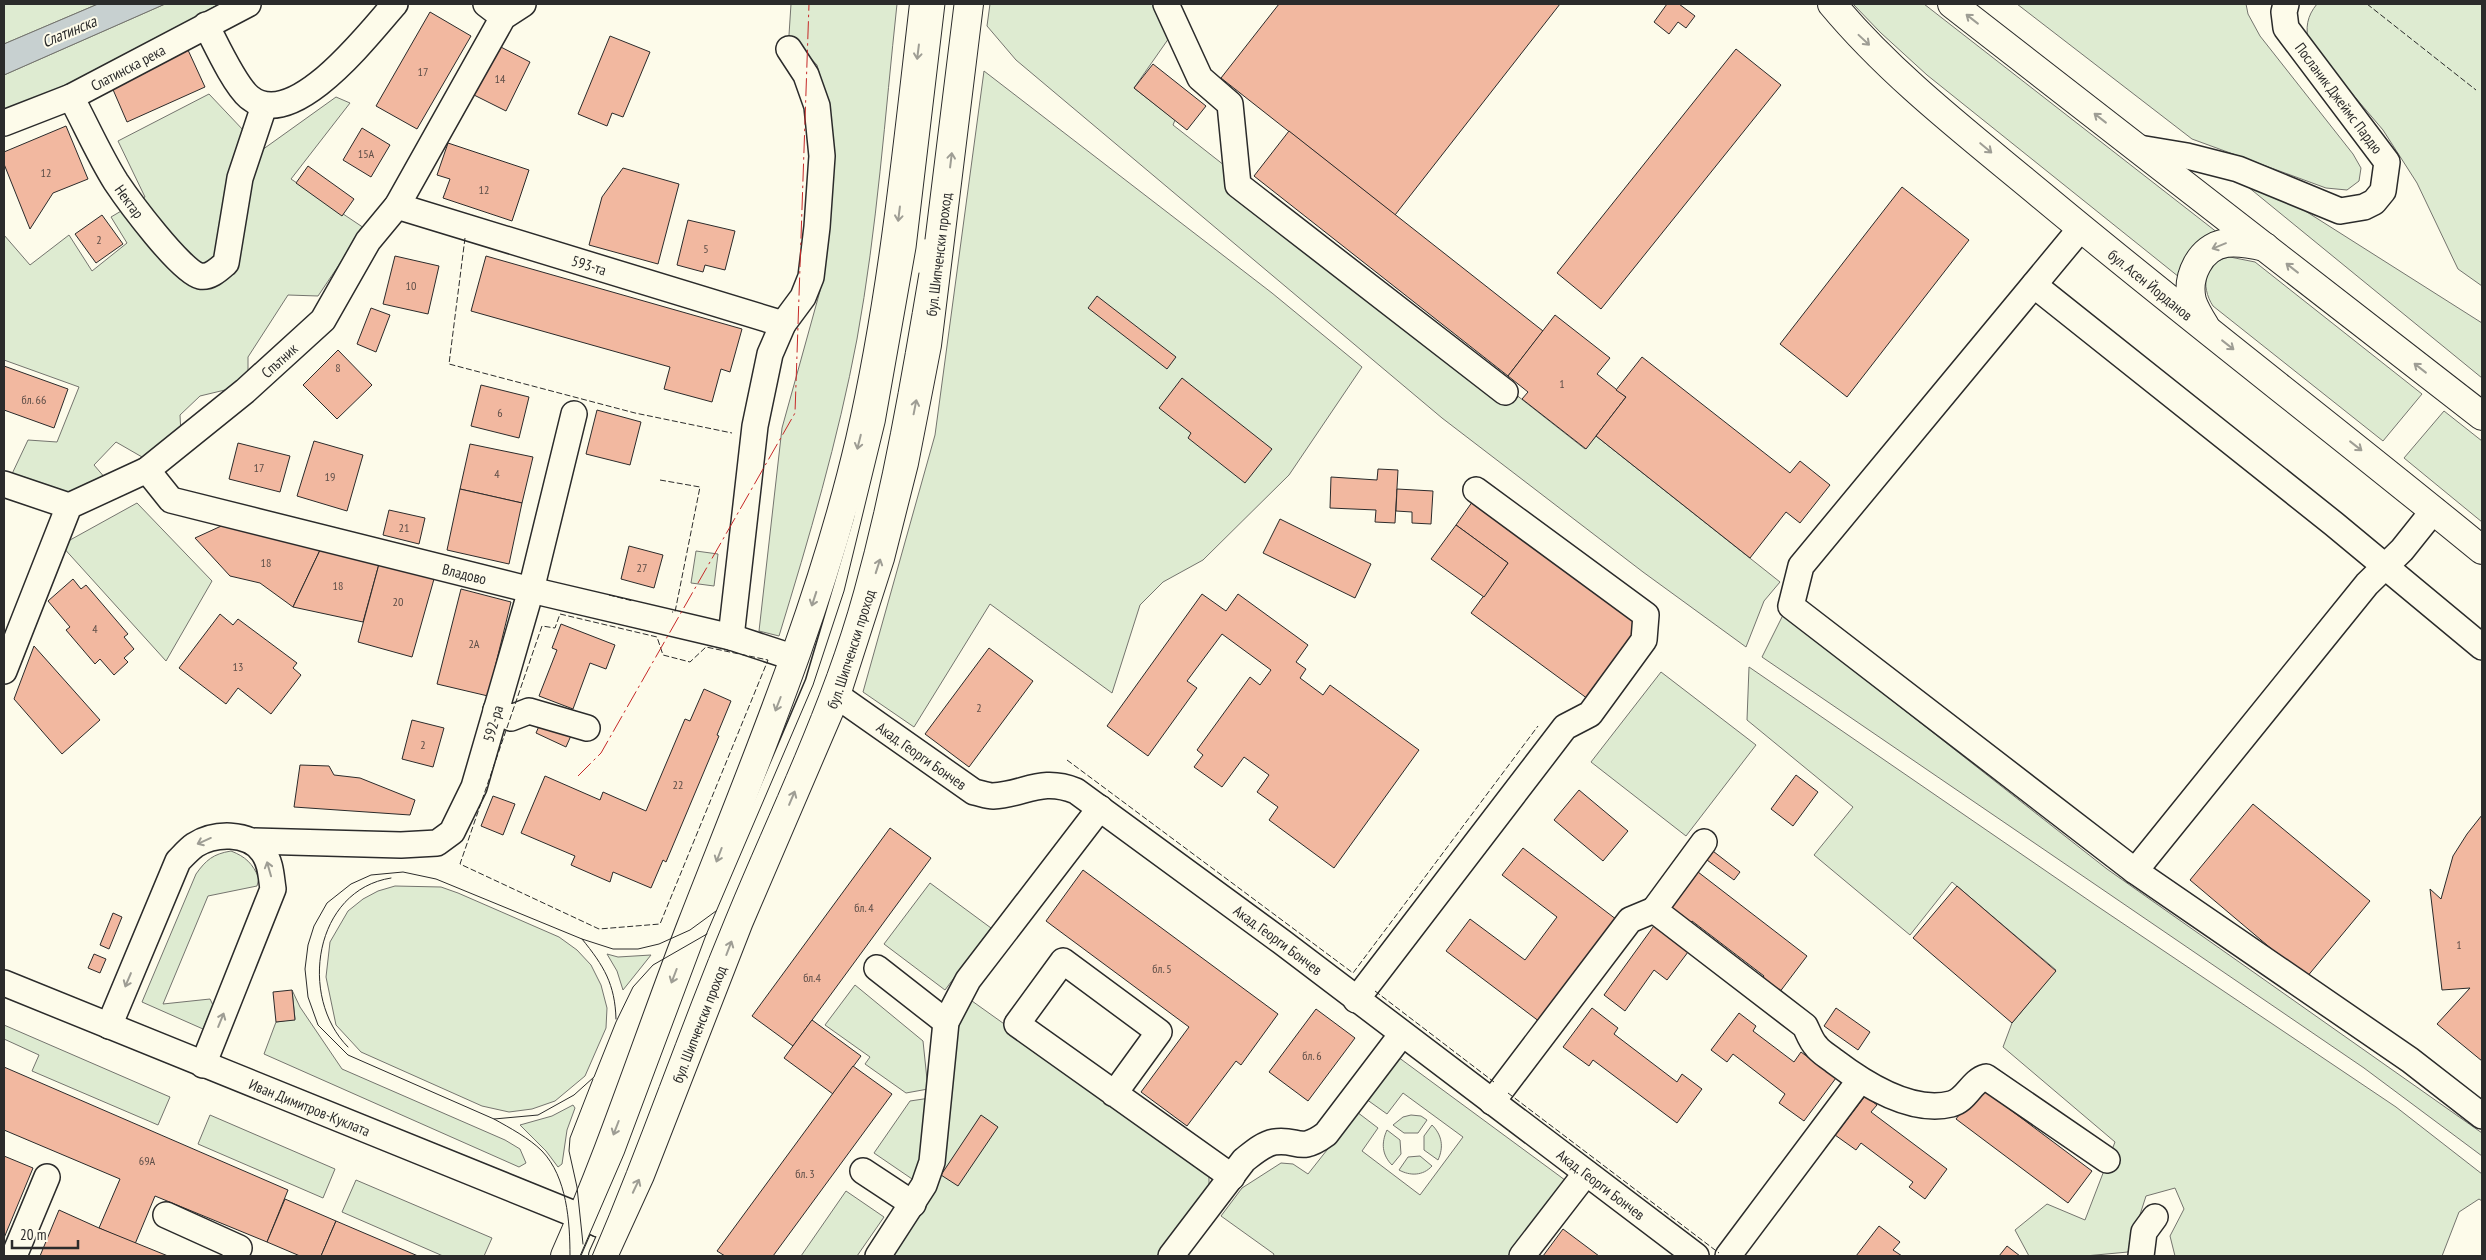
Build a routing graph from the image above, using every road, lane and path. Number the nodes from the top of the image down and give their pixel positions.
1 (248, 4) edge
2 (395, 4) edge
3 (924, 4) edge
4 (948, 4) edge
5 (969, 4) edge
6 (1166, 4) edge
7 (1832, 4) edge
8 (1952, 4) edge
9 (2286, 4) edge
10 (504, 8) edge
11 (206, 25) junction
12 (789, 49) dead end
13 (71, 97) junction
14 (264, 106) junction
15 (4, 123) edge
16 (2180, 166) junction
17 (397, 206) junction
18 (2081, 228) junction
19 (2266, 248) junction
20 (2034, 284) junction
21 (783, 324) junction
22 (2205, 327) junction
23 (1505, 392) dead end
24 (574, 414) dead end
25 (2482, 416) edge
26 (147, 470) junction
27 (4, 484) edge
28 (1476, 490) dead end
29 (68, 506) junction
30 (2434, 510) junction
31 (2482, 550) edge
32 (2384, 567) junction
33 (531, 590) junction
34 (731, 637) junction
35 (2482, 647) edge
36 (795, 658) junction
37 (4, 671) edge
38 (836, 695) junction
39 (496, 710) junction
40 (587, 728) dead end
41 (1100, 808) junction
42 (252, 841) junction
43 (1704, 842) dead end
44 (2135, 871) junction
45 (1654, 910) junction
46 (877, 968) dead end
47 (4, 983) edge
48 (1356, 1000) junction
49 (946, 1022) junction
50 (109, 1026) junction
51 (1402, 1034) junction
52 (203, 1065) junction
53 (1860, 1080) junction
54 (1114, 1094) junction
55 (1492, 1102) junction
56 (2482, 1116) edge
57 (2107, 1160) dead end
58 (863, 1171) dead end
59 (1586, 1173) junction
60 (47, 1177) dead end
61 (1232, 1178) junction
62 (913, 1204) junction
63 (166, 1215) dead end
64 (2155, 1216) dead end
65 (599, 1224) junction
66 (14, 1256) edge
67 (235, 1256) edge
68 (565, 1256) edge
69 (603, 1256) edge
70 (878, 1256) edge
71 (1171, 1256) edge
72 (1522, 1256) edge
73 (1696, 1256) edge
74 (1728, 1256) edge
75 (2141, 1256) edge

1 - 11 street, Слатинска река
2 - 14 street
3 -> 36 main road, бул. Шипченски проход
4 - 65 street
38 -> 5 main road, бул. Шипченски проход
6 - 23 street
7 -> 18 main road, бул. Асен Йорданов
16 -> 8 main road
9 - 16 street, Посланик Джеймс Пардю
10 - 17 street, Спътник
11 - 13 street, Слатинска река
11 - 14 street
12 - 21 street
13 - 14 street, Нектар
13 - 15 street, Слатинска река
16 - 19 main road
17 - 21 street, 593-та
17 - 26 street, Спътник
18 - 20 street
18 - 22 main road, бул. Асен Йорданов
19 -> 22 main road
25 -> 19 main road
20 - 32 street
20 - 44 street
21 - 34 street
22 -> 30 main road, бул. Асен Йорданов
24 - 33 street, 592-ра
26 - 29 street, Спътник
26 - 33 street, Владово
27 - 29 street
28 - 48 street
29 - 37 street
30 - 31 main road, бул. Асен Йорданов
30 - 32 street
32 - 35 street
32 - 44 street
33 - 34 street, Владово
33 - 39 street, 592-ра
34 - 36 street, Владово
36 -> 65 main road, бул. Шипченски проход
38 - 41 street, Акад. Георги Бончев
65 -> 38 main road, бул. Шипченски проход
39 - 40 street
39 - 42 street, 592-ра
41 - 48 street, Акад. Георги Бончев
41 - 49 street
42 -> 50 street, 592-ра
52 -> 42 street
43 - 45 street
44 - 56 street
45 - 53 street
45 - 55 street
46 - 49 street
47 - 50 street, Иван Димитров-Куклата
48 - 51 street, Акад. Георги Бончев
49 - 62 street
50 - 52 street, Иван Димитров-Куклата
51 - 55 street, Акад. Георги Бончев
51 - 61 street
52 - 65 street, Иван Димитров-Куклата
53 - 57 street
53 - 74 street
54 - 54 street
54 - 61 street
55 - 59 street, Акад. Георги Бончев
58 - 62 street
59 - 72 street
59 - 73 street, Акад. Георги Бончев
60 - 66 street
61 - 71 street
62 - 70 street
63 - 67 street
64 - 75 street
65 - 68 main road, бул. Шипченски проход
65 - 69 main road, бул. Шипченски проход

